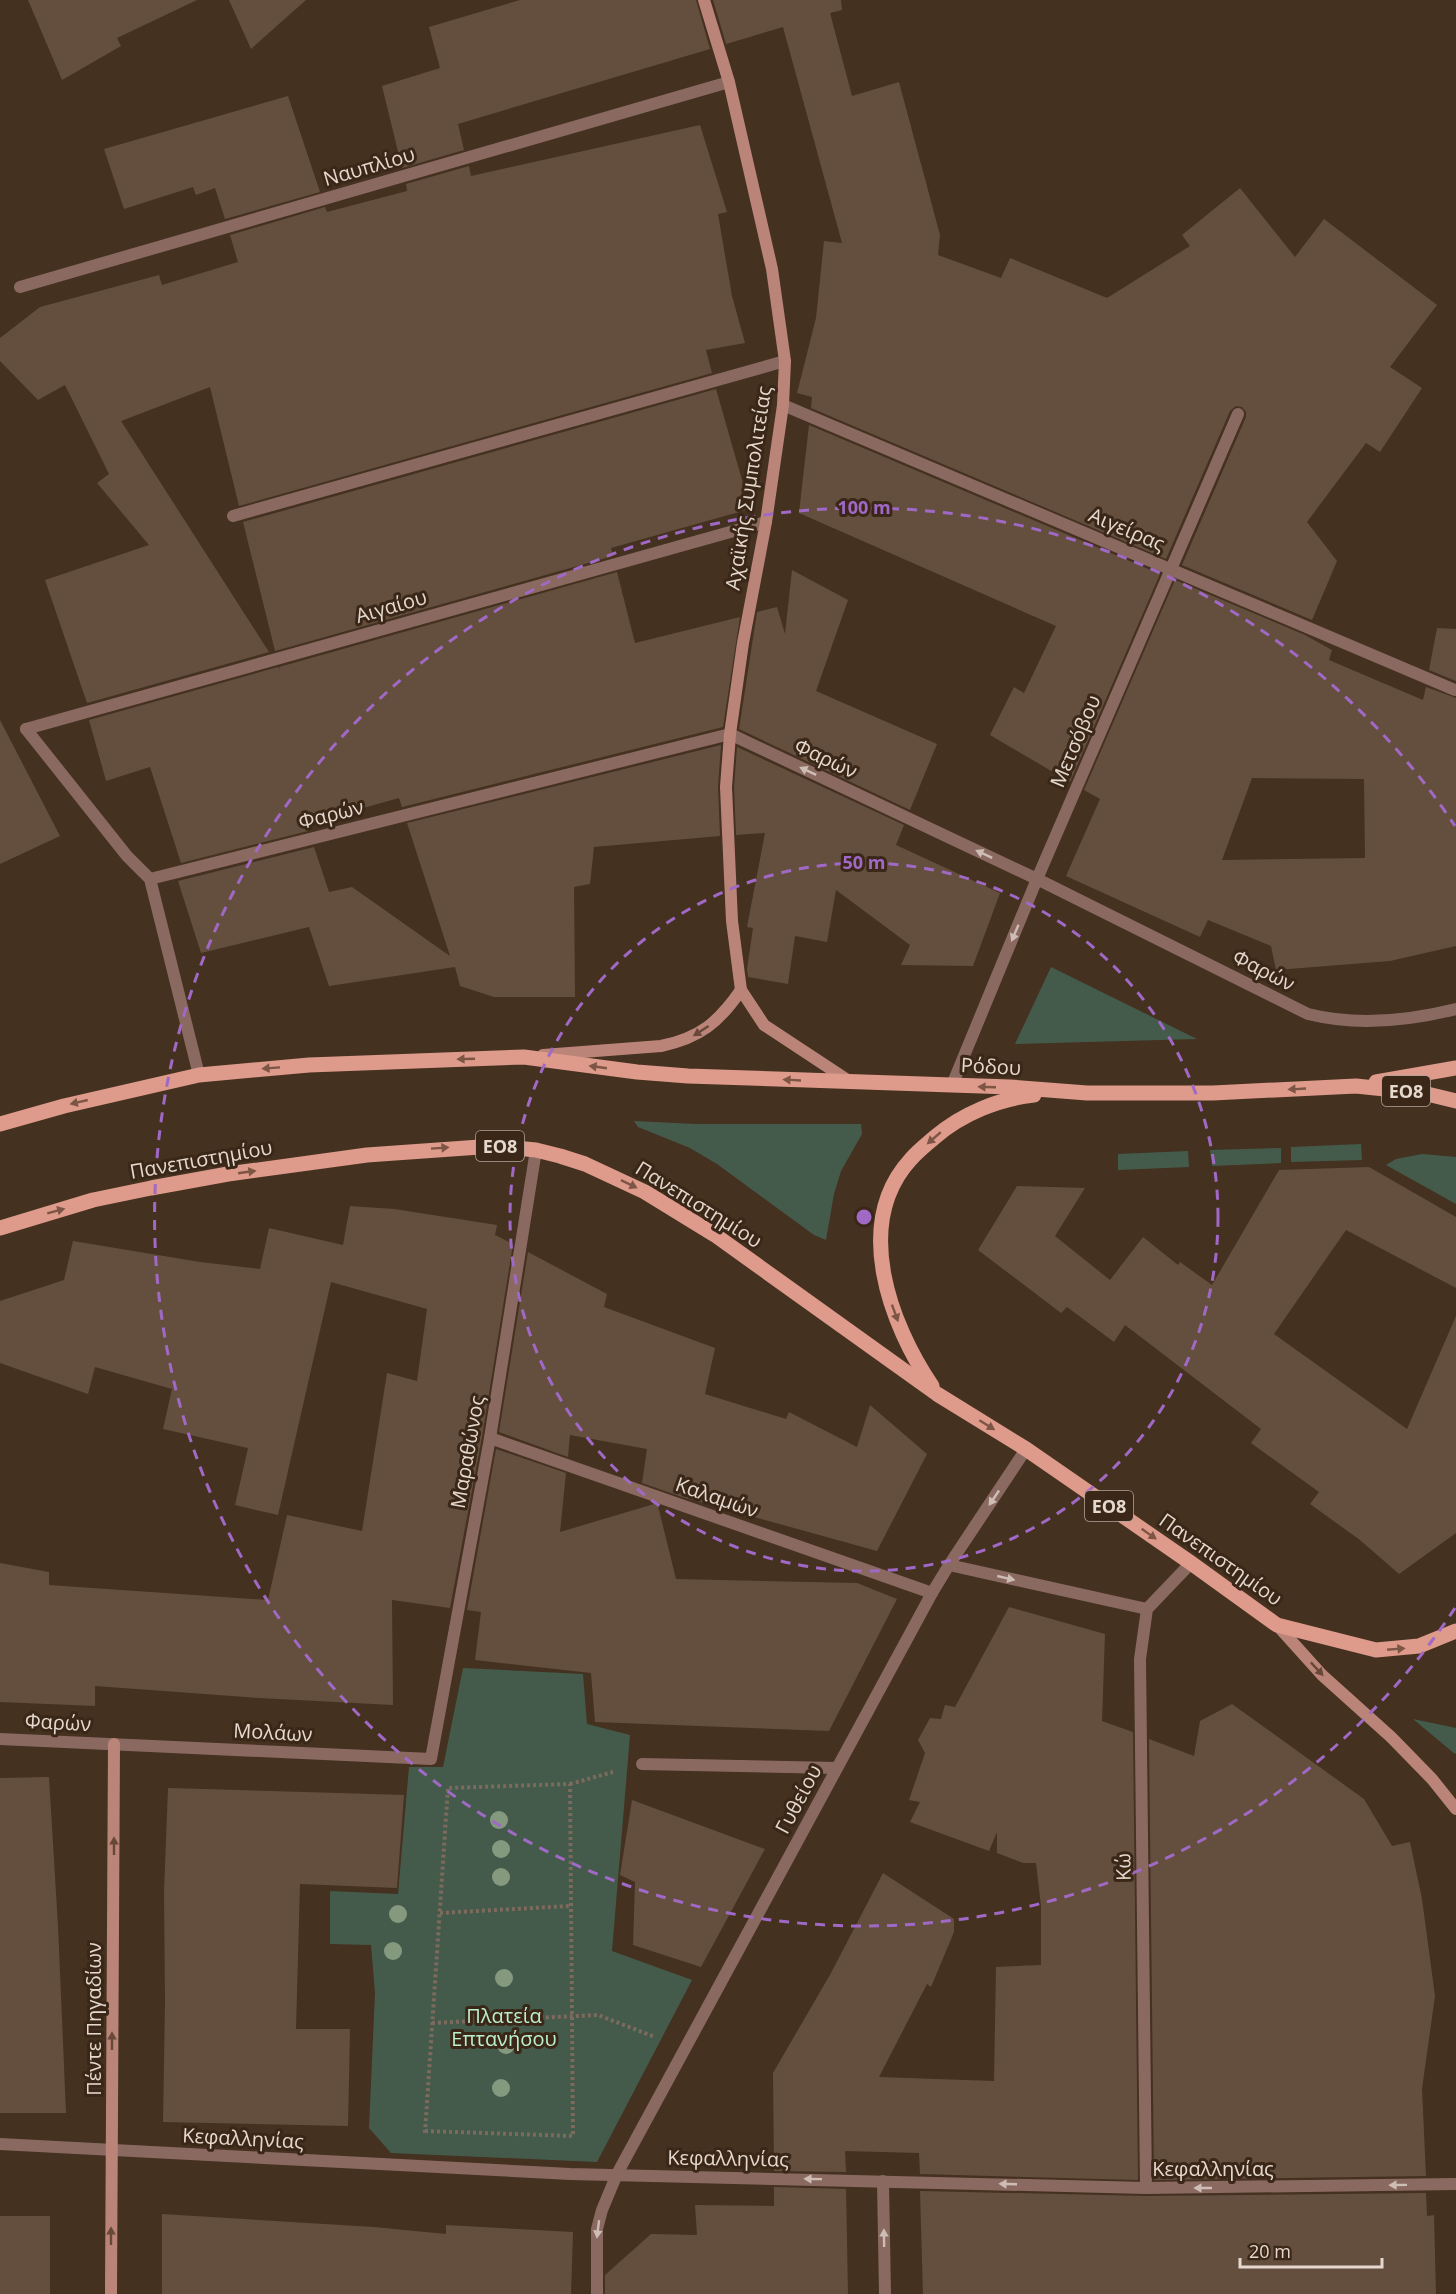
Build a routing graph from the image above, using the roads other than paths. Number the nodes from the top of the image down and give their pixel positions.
1 (704, 0) edge
2 (729, 82) junction
3 (20, 287) dead end
4 (785, 361) junction
5 (783, 405) junction
6 (1238, 414) dead end
7 (233, 516) dead end
8 (766, 522) junction
9 (1171, 569) junction
10 (1455, 690) edge
11 (730, 734) junction
12 (150, 879) junction
13 (1037, 879) junction
14 (741, 990) junction
15 (1456, 1009) edge
16 (524, 1057) junction
17 (1456, 1068) edge
18 (198, 1076) junction
19 (851, 1083) junction
20 (952, 1085) junction
21 (1356, 1086) junction
22 (1088, 1093) junction
23 (1456, 1101) edge
24 (0, 1124) edge
25 (536, 1150) junction
26 (0, 1228) edge
27 (937, 1394) junction
28 (490, 1438) junction
29 (1026, 1449) junction
30 (1191, 1563) junction
31 (949, 1564) junction
32 (932, 1593) junction
33 (1147, 1608) junction
34 (1277, 1625) junction
35 (1456, 1631) edge
36 (0, 1739) edge
37 (114, 1744) junction
38 (431, 1759) joint
39 (642, 1764) road end
40 (837, 1768) junction
41 (1456, 1809) edge
42 (0, 2144) edge
43 (112, 2151) junction
44 (617, 2174) junction
45 (883, 2181) junction
46 (1456, 2184) edge
47 (1146, 2188) junction
48 (111, 2294) edge
49 (597, 2294) edge
50 (885, 2294) edge

1 - 2 street, Αχαϊκής Συμπολιτείας
2 - 3 street, Ναυπλίου
2 - 4 street, Αχαϊκής Συμπολιτείας
4 - 5 street, Αχαϊκής Συμπολιτείας
4 - 7 street
5 - 8 street, Αχαϊκής Συμπολιτείας
5 - 9 street, Αιγείρας
6 - 9 street, Μετσόβου
8 - 11 street, Αχαϊκής Συμπολιτείας
8 - 12 street, Αιγαίου
9 - 10 street, Αιγείρας
9 - 13 street, Μετσόβου
11 - 12 street, Φαρών
13 -> 11 street, Φαρών
11 - 14 street, Αχαϊκής Συμπολιτείας
12 - 18 street
13 - 15 street, Φαρών
13 -> 20 street, Μετσόβου
14 -> 16 street
14 - 19 street
16 -> 18 main road, ΕΟ8
19 -> 16 main road, Ρόδου / ΕΟ8
17 - 21 main road
18 -> 24 main road, ΕΟ8
19 - 20 main road, Ρόδου / ΕΟ8
22 -> 20 main road, Ρόδου / ΕΟ8
21 -> 22 main road, Ρόδου / ΕΟ8
21 - 23 main road, Ρόδου / ΕΟ8
22 -> 27 main road, ΕΟ8
26 -> 25 main road, Πανεπιστημίου / ΕΟ8
25 -> 27 main road, Πανεπιστημίου / ΕΟ8
25 - 28 street, Μαραθώνος
27 -> 29 main road, Πανεπιστημίου / ΕΟ8
28 - 32 street, Καλαμών
28 - 38 street, Μαραθώνος
29 -> 30 main road, Πανεπιστημίου / ΕΟ8
29 -> 31 street, Γυθείου
30 - 33 street
30 - 34 main road, Πανεπιστημίου / ΕΟ8
31 - 32 street, Γυθείου
31 -> 33 street
32 - 40 street, Γυθείου
33 - 47 street, Κώ
34 -> 35 main road, ΕΟ8
34 -> 41 street
36 - 37 street, Φαρών
37 - 38 street, Μολάων
43 -> 37 street, Πέντε Πηγαδίων
39 - 40 street
40 - 44 street, Γυθείου
42 - 43 street, Κεφαλληνίας
43 - 44 street, Κεφαλληνίας
48 -> 43 street, Πέντε Πηγαδίων
45 -> 44 street, Κεφαλληνίας
44 -> 49 street, Γυθείου
47 -> 45 street, Κεφαλληνίας
50 -> 45 street
46 -> 47 street, Κεφαλληνίας

